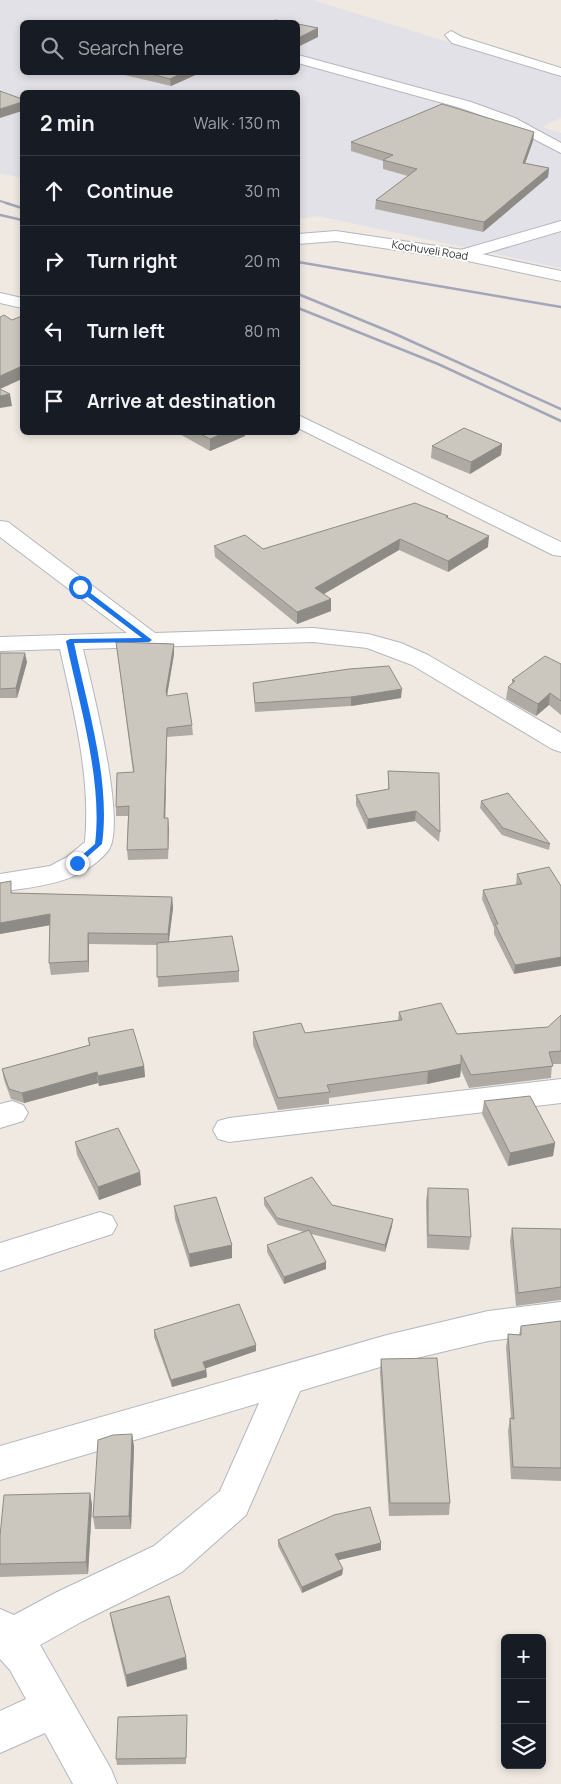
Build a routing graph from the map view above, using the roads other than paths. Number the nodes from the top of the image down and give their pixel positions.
1 (451, 35) dead end
2 (300, 60) edge
3 (561, 72) edge
4 (561, 149) edge
5 (561, 226) edge
6 (300, 239) edge
7 (463, 255) junction
8 (561, 276) edge
9 (0, 298) edge
10 (20, 303) edge
11 (300, 422) edge
12 (0, 527) edge
13 (561, 550) edge
14 (149, 640) junction
15 (70, 641) junction
16 (0, 644) edge
17 (561, 744) edge
18 (0, 883) edge
19 (561, 1091) edge
20 (230, 1130) dead end
21 (100, 1225) dead end
22 (0, 1257) edge
23 (561, 1317) edge
24 (288, 1378) junction
25 (0, 1463) edge
26 (4, 1634) edge
27 (53, 1708) junction
28 (0, 1732) edge
29 (96, 1784) edge

1 - 3 street
2 - 4 street
5 - 7 street
6 - 7 street, Kochuveli Road
7 - 8 street, Kochuveli Road
9 - 10 street
11 - 13 street
12 - 14 street
14 - 15 street
14 - 17 street
15 - 16 street
15 - 18 street
19 - 20 street
21 - 22 street
23 - 24 street
24 - 25 street
24 - 26 street
26 - 27 street
27 - 28 street
27 - 29 street

